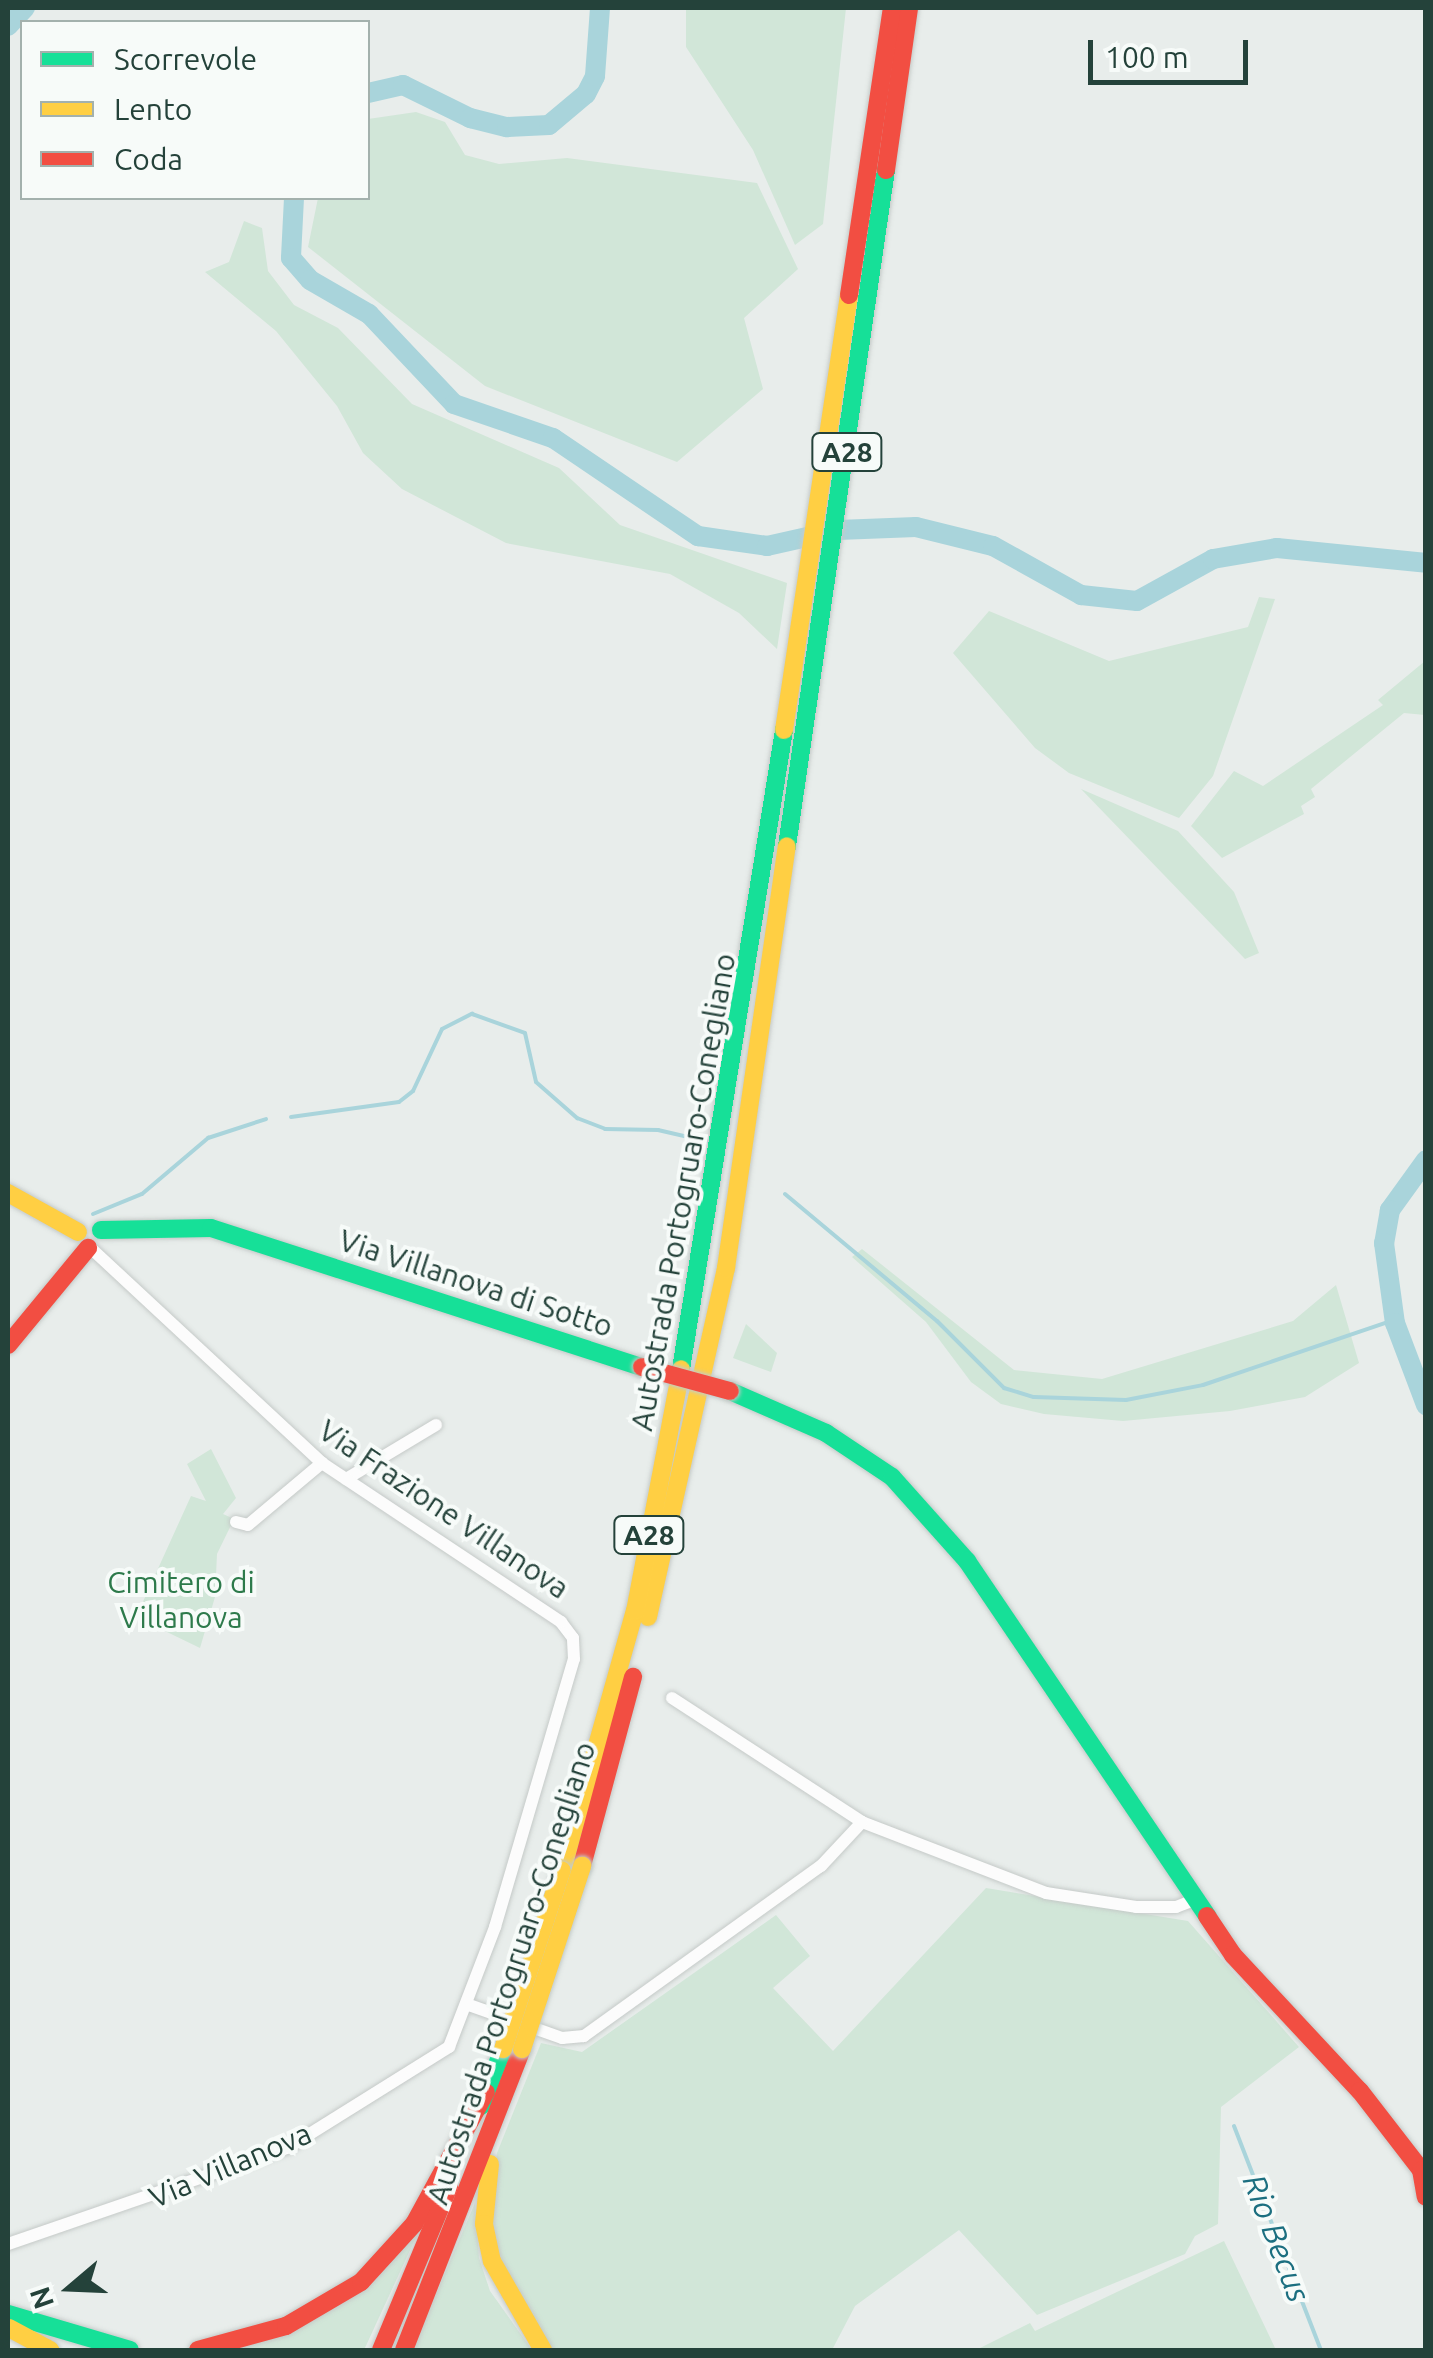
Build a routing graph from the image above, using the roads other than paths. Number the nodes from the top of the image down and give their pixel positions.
1 (892, 8) edge
2 (910, 8) edge
3 (799, 707) junction
4 (751, 1026) junction
5 (8, 1193) edge
6 (86, 1242) junction
7 (8, 1346) edge
8 (436, 1425) dead end
9 (322, 1463) junction
10 (346, 1479) junction
11 (236, 1522) dead end
12 (672, 1698) dead end
13 (862, 1822) junction
14 (1194, 1900) junction
15 (469, 2005) junction
16 (512, 2049) junction
17 (507, 2090) junction
18 (486, 2092) junction
19 (1426, 2197) edge
20 (8, 2244) edge
21 (8, 2314) edge
22 (8, 2327) edge
23 (8, 2344) edge
24 (16, 2350) edge
25 (50, 2350) edge
26 (130, 2350) edge
27 (198, 2350) edge
28 (381, 2350) edge
29 (404, 2350) edge
30 (543, 2350) edge

1 - 3 main road, Autostrada Portogruaro-Conegliano / A28
2 - 3 main road, Autostrada Portogruaro-Conegliano / A28
3 - 4 main road, Autostrada Portogruaro-Conegliano / A28
4 - 16 main road, Autostrada Portogruaro-Conegliano / A28, bridge
4 - 16 main road, Autostrada Portogruaro-Conegliano / A28, bridge
5 - 6 main road, Via Frazione Villanova
6 - 7 main road
6 - 9 street, Via Frazione Villanova
6 - 14 main road, Via Villanova di Sotto, bridge
8 - 10 street
9 - 10 street, Via Frazione Villanova
9 - 11 street
10 - 15 street, Via Frazione Villanova
12 - 13 street
13 - 14 street
13 - 15 street
14 - 19 main road, Via Villanova di Sotto
15 - 20 street, Via Villanova
16 - 17 main road, Autostrada Portogruaro-Conegliano / A28
16 - 18 main road, Autostrada Portogruaro-Conegliano / A28
17 - 29 main road, Autostrada Portogruaro-Conegliano / A28
17 - 30 main road
18 - 27 main road
18 - 28 main road, Autostrada Portogruaro-Conegliano / A28
21 - 26 main road
22 - 25 main road
23 - 24 main road

